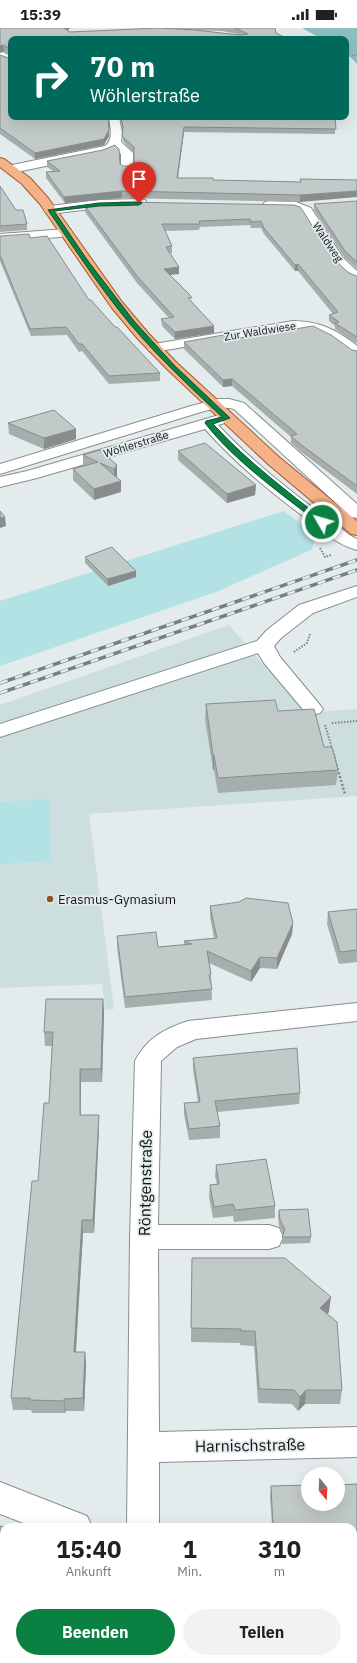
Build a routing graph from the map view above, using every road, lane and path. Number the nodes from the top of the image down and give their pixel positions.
1 (114, 120) edge
2 (116, 144) junction
3 (0, 161) edge
4 (127, 169) edge
5 (12, 170) junction
6 (154, 203) edge
7 (255, 205) edge
8 (317, 205) edge
9 (299, 207) junction
10 (50, 210) junction
11 (66, 233) junction
12 (0, 238) edge
13 (357, 278) edge
14 (154, 348) junction
15 (357, 353) edge
16 (212, 405) junction
17 (226, 418) junction
18 (208, 423) junction
19 (0, 469) edge
20 (0, 482) edge
21 (357, 513) edge
22 (357, 530) edge
23 (357, 545) edge
24 (357, 591) edge
25 (264, 645) junction
26 (313, 709) edge
27 (357, 721) edge
28 (0, 731) edge
29 (345, 794) dead end
30 (357, 1012) edge
31 (144, 1237) junction
32 (268, 1237) dead end
33 (357, 1442) edge
34 (143, 1447) junction
35 (0, 1498) edge
36 (66, 1523) edge
37 (143, 1523) edge

1 - 2 street
2 - 4 street
2 - 5 street
3 - 5 main road
5 - 10 main road
6 - 10 street
7 - 9 street, Waldweg
8 - 9 street, Waldweg
9 - 13 street, Waldweg
10 - 11 main road
11 - 12 street
11 - 14 main road
14 - 15 street, Zur Waldwiese
14 - 16 main road
16 - 17 main road
16 - 19 street, Wöhlerstraße
16 - 21 street, Wöhlerstraße
17 - 18 street, Wöhlerstraße
17 - 22 main road
18 - 20 street, Wöhlerstraße
18 - 23 street
24 - 25 street
25 - 26 street
25 - 28 street
27 - 29 path
30 - 31 street, Röntgenstraße
31 - 32 street
31 - 34 street, Röntgenstraße
33 - 34 street, Harnischstraße
34 - 37 street, Röntgenstraße
35 - 36 street

